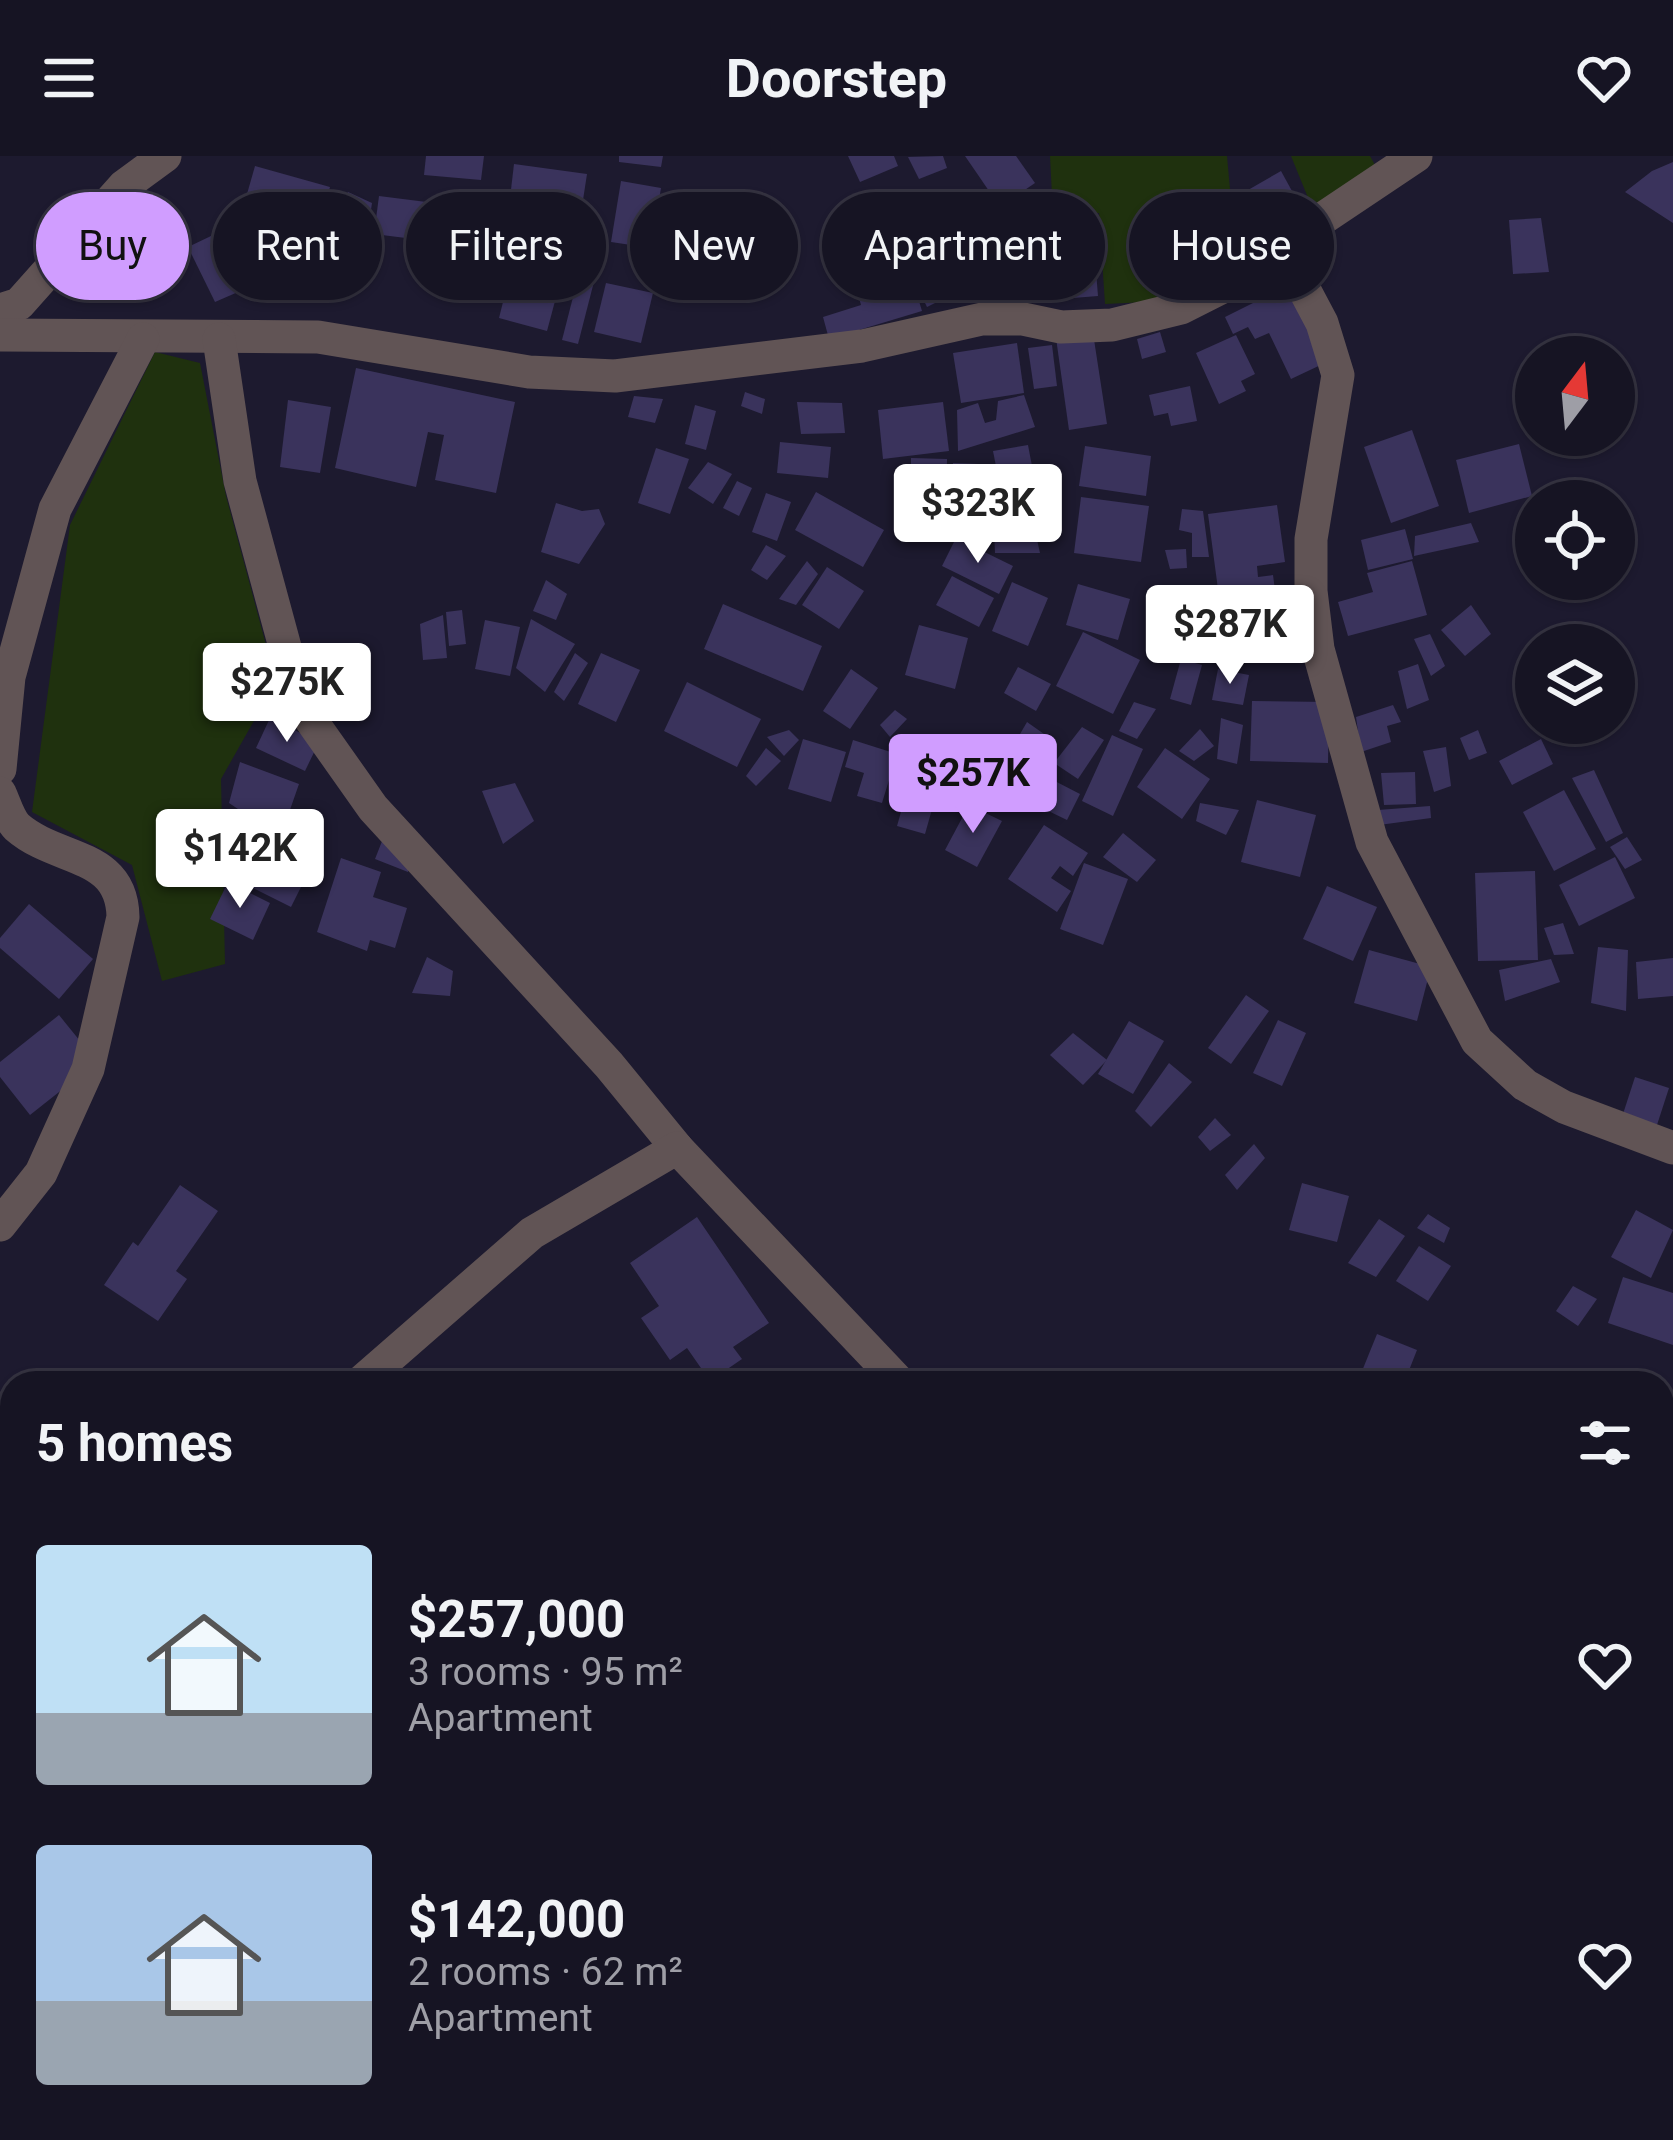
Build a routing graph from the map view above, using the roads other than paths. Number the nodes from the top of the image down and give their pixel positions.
1 (165, 156) edge
2 (1416, 156) edge
3 (1334, 211) edge
4 (1197, 300) edge
5 (1310, 300) edge
6 (0, 310) edge
7 (0, 335) edge
8 (143, 339) junction
9 (219, 339) junction
10 (0, 769) edge
11 (0, 793) edge
12 (677, 1148) junction
13 (1673, 1148) edge
14 (0, 1225) edge
15 (374, 1371) edge
16 (889, 1371) edge

1 - 6 street
2 - 3 street
4 - 9 street
5 - 13 street
7 - 8 street
8 - 9 street
8 - 10 street
9 - 12 street
11 - 14 street
12 - 15 street
12 - 16 street

